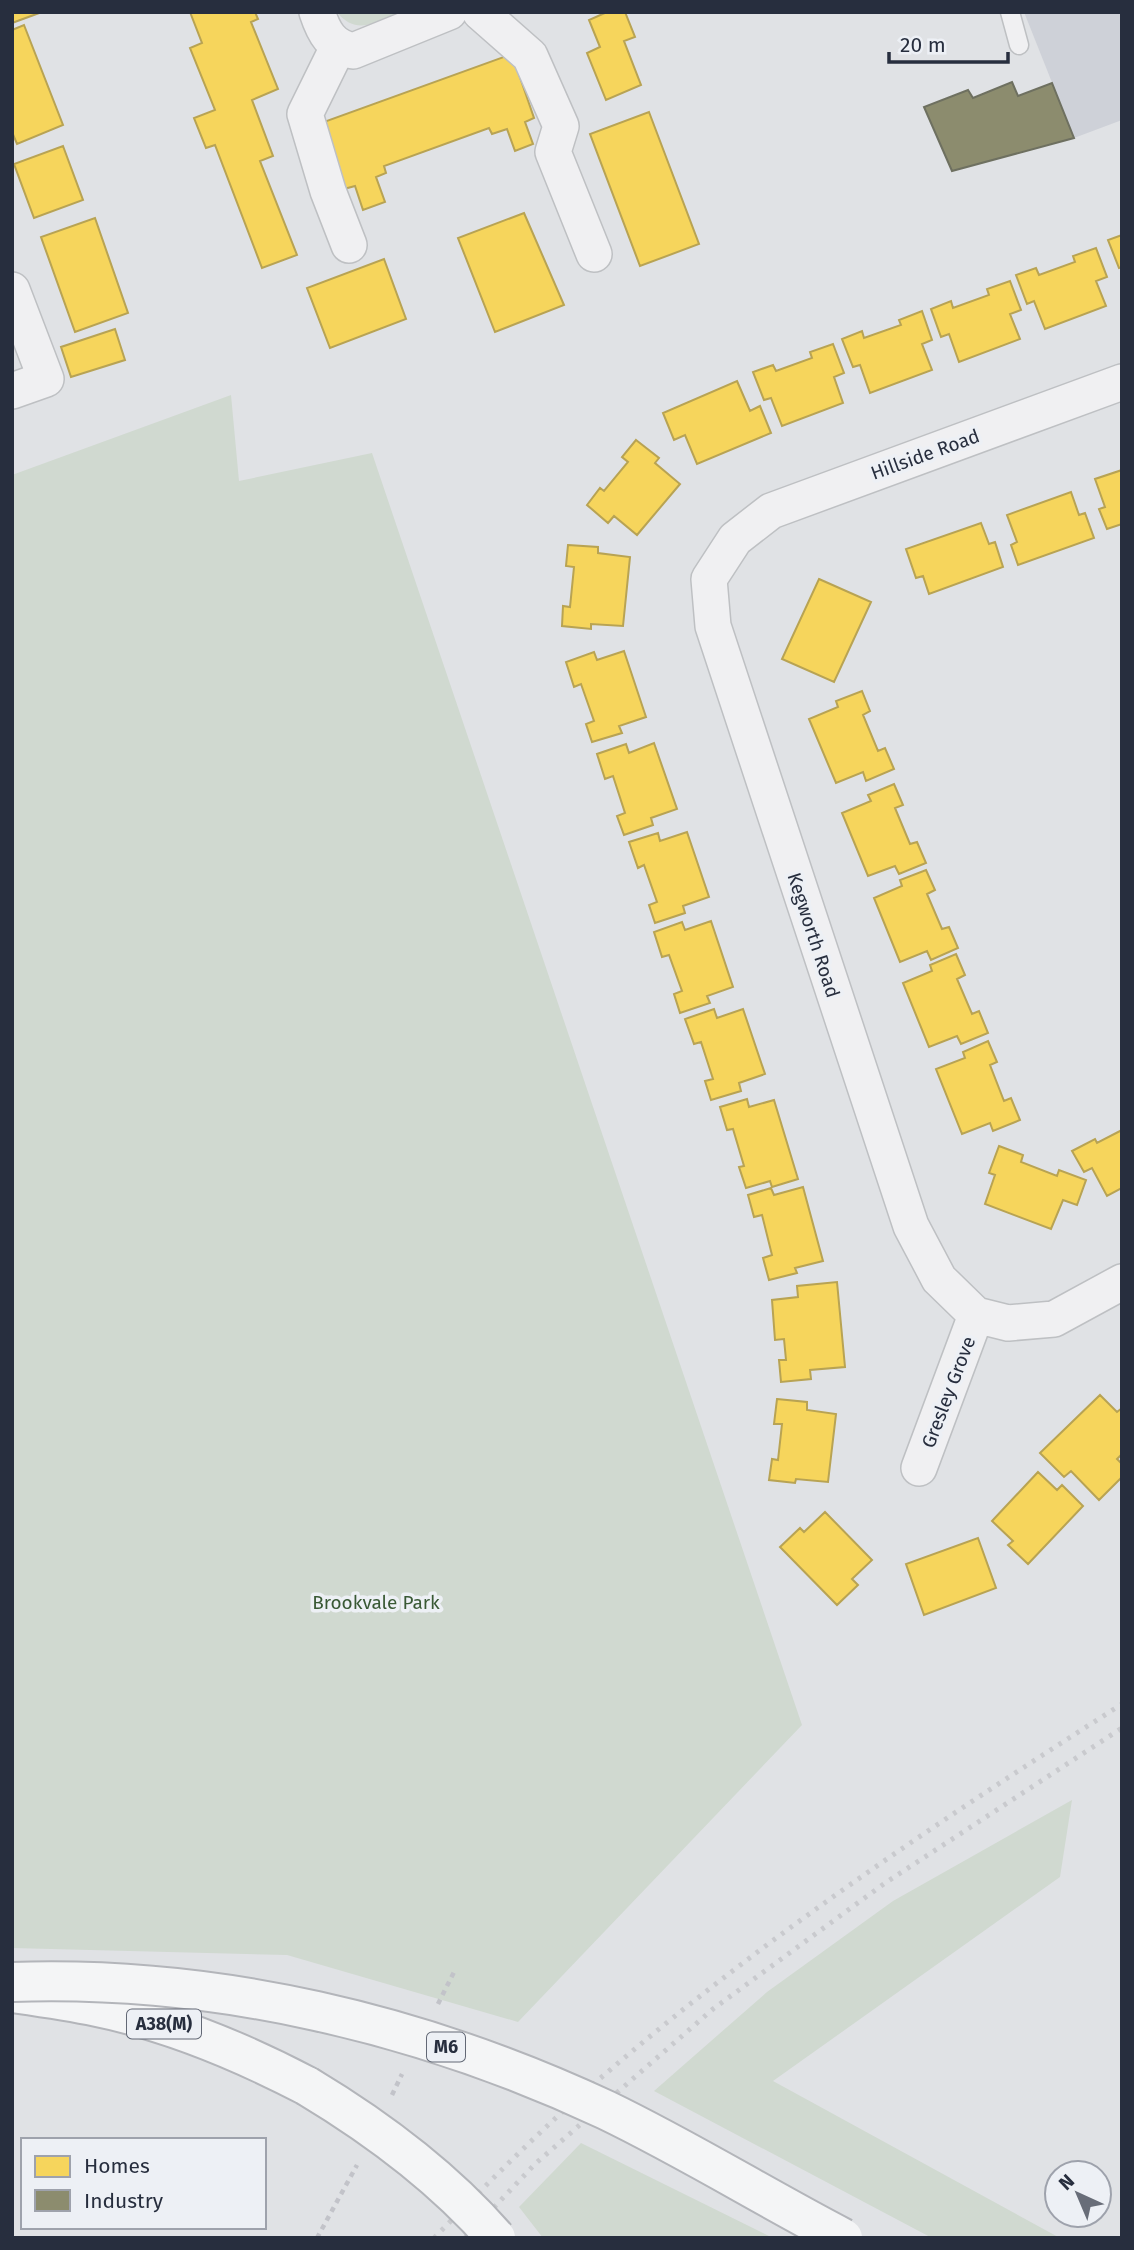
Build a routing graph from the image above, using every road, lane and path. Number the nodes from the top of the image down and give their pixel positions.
1 (317, 12) edge
2 (449, 12) edge
3 (480, 12) edge
4 (1010, 12) edge
5 (1019, 45) dead end
6 (338, 47) junction
7 (349, 244) dead end
8 (594, 254) dead end
9 (12, 290) edge
10 (1122, 382) edge
11 (12, 391) edge
12 (736, 540) joint
13 (1122, 1282) edge
14 (976, 1315) junction
15 (919, 1468) dead end
16 (12, 1982) edge
17 (12, 1993) edge
18 (496, 2238) edge
19 (844, 2238) edge

1 - 6 street
2 - 6 street
3 - 8 street
4 - 5 lane
6 - 7 street
9 - 11 street
10 - 12 street, Hillside Road
12 - 14 street, Kegworth Road
13 - 14 street
14 - 15 street, Gresley Grove
16 - 19 highway, M6, bridge
17 - 18 highway, A38(M), bridge

